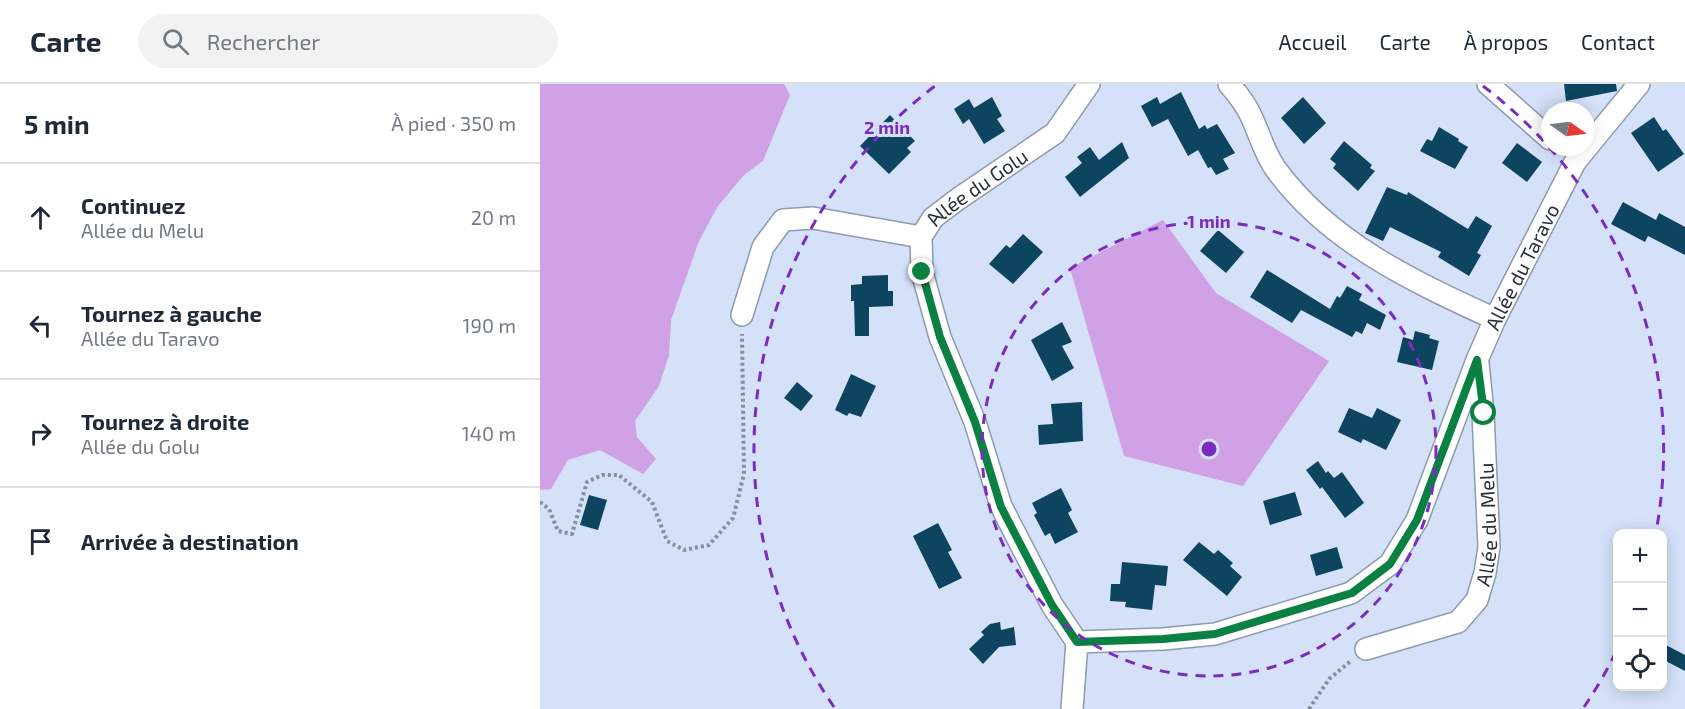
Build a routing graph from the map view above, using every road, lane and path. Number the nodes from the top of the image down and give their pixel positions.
1 (1089, 84) edge
2 (1229, 84) edge
3 (1488, 84) edge
4 (1639, 84) edge
5 (1541, 131) edge
6 (1568, 156) edge
7 (1575, 162) junction
8 (921, 237) junction
9 (742, 315) joint
10 (1495, 319) junction
11 (1477, 360) junction
12 (540, 502) edge
13 (1077, 642) junction
14 (1366, 649) joint
15 (1072, 709) edge
16 (1309, 709) edge

1 - 8 street, Allée du Golu
2 - 10 street
3 - 5 street
4 - 7 street, Allée du Taravo
6 - 7 street
7 - 10 street, Allée du Taravo
8 - 9 street
8 - 13 street, Allée du Golu
9 - 12 path
10 - 11 street, Allée du Taravo
11 - 13 street, Allée du Taravo
11 - 14 street, Allée du Melu
13 - 15 street
14 - 16 path

